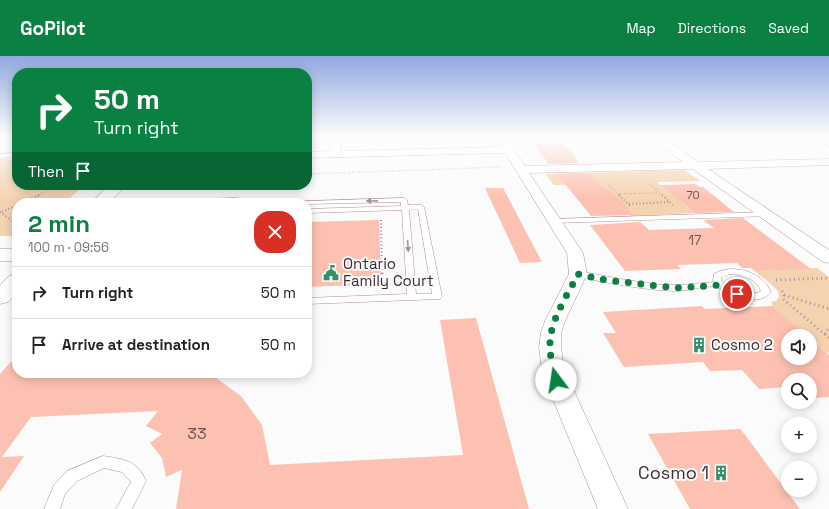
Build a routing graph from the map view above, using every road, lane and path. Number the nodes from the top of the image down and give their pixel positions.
1 (504, 157) edge
2 (510, 157) edge
3 (530, 157) edge
4 (683, 157) edge
5 (829, 162) edge
6 (696, 166) junction
7 (312, 174) edge
8 (609, 185) dead end
9 (48, 190) edge
10 (113, 190) edge
11 (659, 193) dead end
12 (618, 194) junction
13 (32, 198) edge
14 (104, 198) edge
15 (312, 202) edge
16 (670, 202) dead end
17 (628, 204) junction
18 (12, 207) edge
19 (405, 207) junction
20 (312, 210) edge
21 (1, 212) edge
22 (765, 214) junction
23 (381, 218) dead end
24 (643, 218) junction
25 (12, 220) edge
26 (554, 221) junction
27 (0, 255) edge
28 (12, 255) edge
29 (829, 258) edge
30 (578, 274) junction
31 (829, 278) edge
32 (771, 280) dead end
33 (721, 285) junction
34 (12, 286) edge
35 (784, 295) dead end
36 (0, 297) edge
37 (382, 297) junction
38 (412, 297) junction
39 (312, 301) edge
40 (829, 327) edge
41 (825, 334) junction
42 (829, 338) edge
43 (52, 509) edge
44 (124, 509) edge
45 (613, 509) edge

1 - 7 path
2 - 26 street
3 - 6 street
4 - 6 street
5 - 6 street
6 - 22 street
8 - 12 path
9 - 13 path
10 - 14 main road
11 - 12 path
12 - 17 path
19 -> 15 lane
16 - 17 path
17 - 24 path
18 - 21 path
19 - 20 lane
19 -> 38 lane
19 - 38 lane
21 - 25 path
22 - 24 lane
22 - 29 street
23 - 37 path
24 - 26 lane
26 - 30 street
27 - 28 main road
30 - 33 lane
30 - 45 street
31 - 32 path
33 - 33 lane
34 - 36 main road
35 - 41 path
37 - 38 lane
37 - 39 lane
40 - 41 path
41 - 42 path
43 - 44 lane

